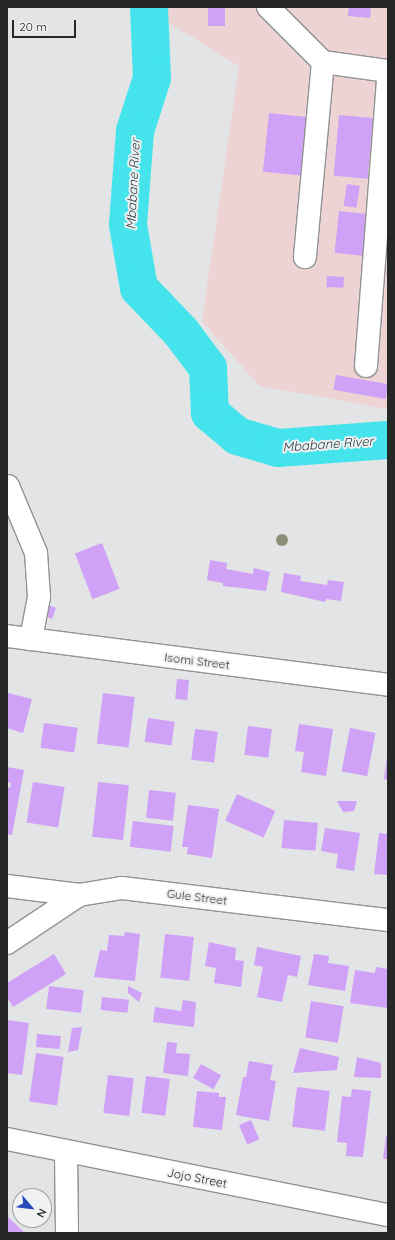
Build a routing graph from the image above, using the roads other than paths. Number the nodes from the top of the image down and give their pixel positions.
1 (268, 7) edge
2 (323, 62) junction
3 (388, 71) edge
4 (388, 79) edge
5 (305, 257) dead end
6 (366, 366) dead end
7 (8, 486) dead end
8 (7, 636) edge
9 (31, 639) junction
10 (388, 685) edge
11 (7, 886) edge
12 (79, 895) junction
13 (388, 920) edge
14 (7, 943) edge
15 (7, 1140) edge
16 (66, 1152) junction
17 (388, 1215) edge
18 (67, 1233) edge

1 - 2 street
2 - 3 street
2 - 5 street
4 - 6 street
7 - 9 street
8 - 9 street, Isomi Street
9 - 10 street, Isomi Street
11 - 12 street, Gule Street
12 - 13 street, Gule Street
12 - 14 street
15 - 16 street, Jojo Street
16 - 17 street, Jojo Street
16 - 18 street

